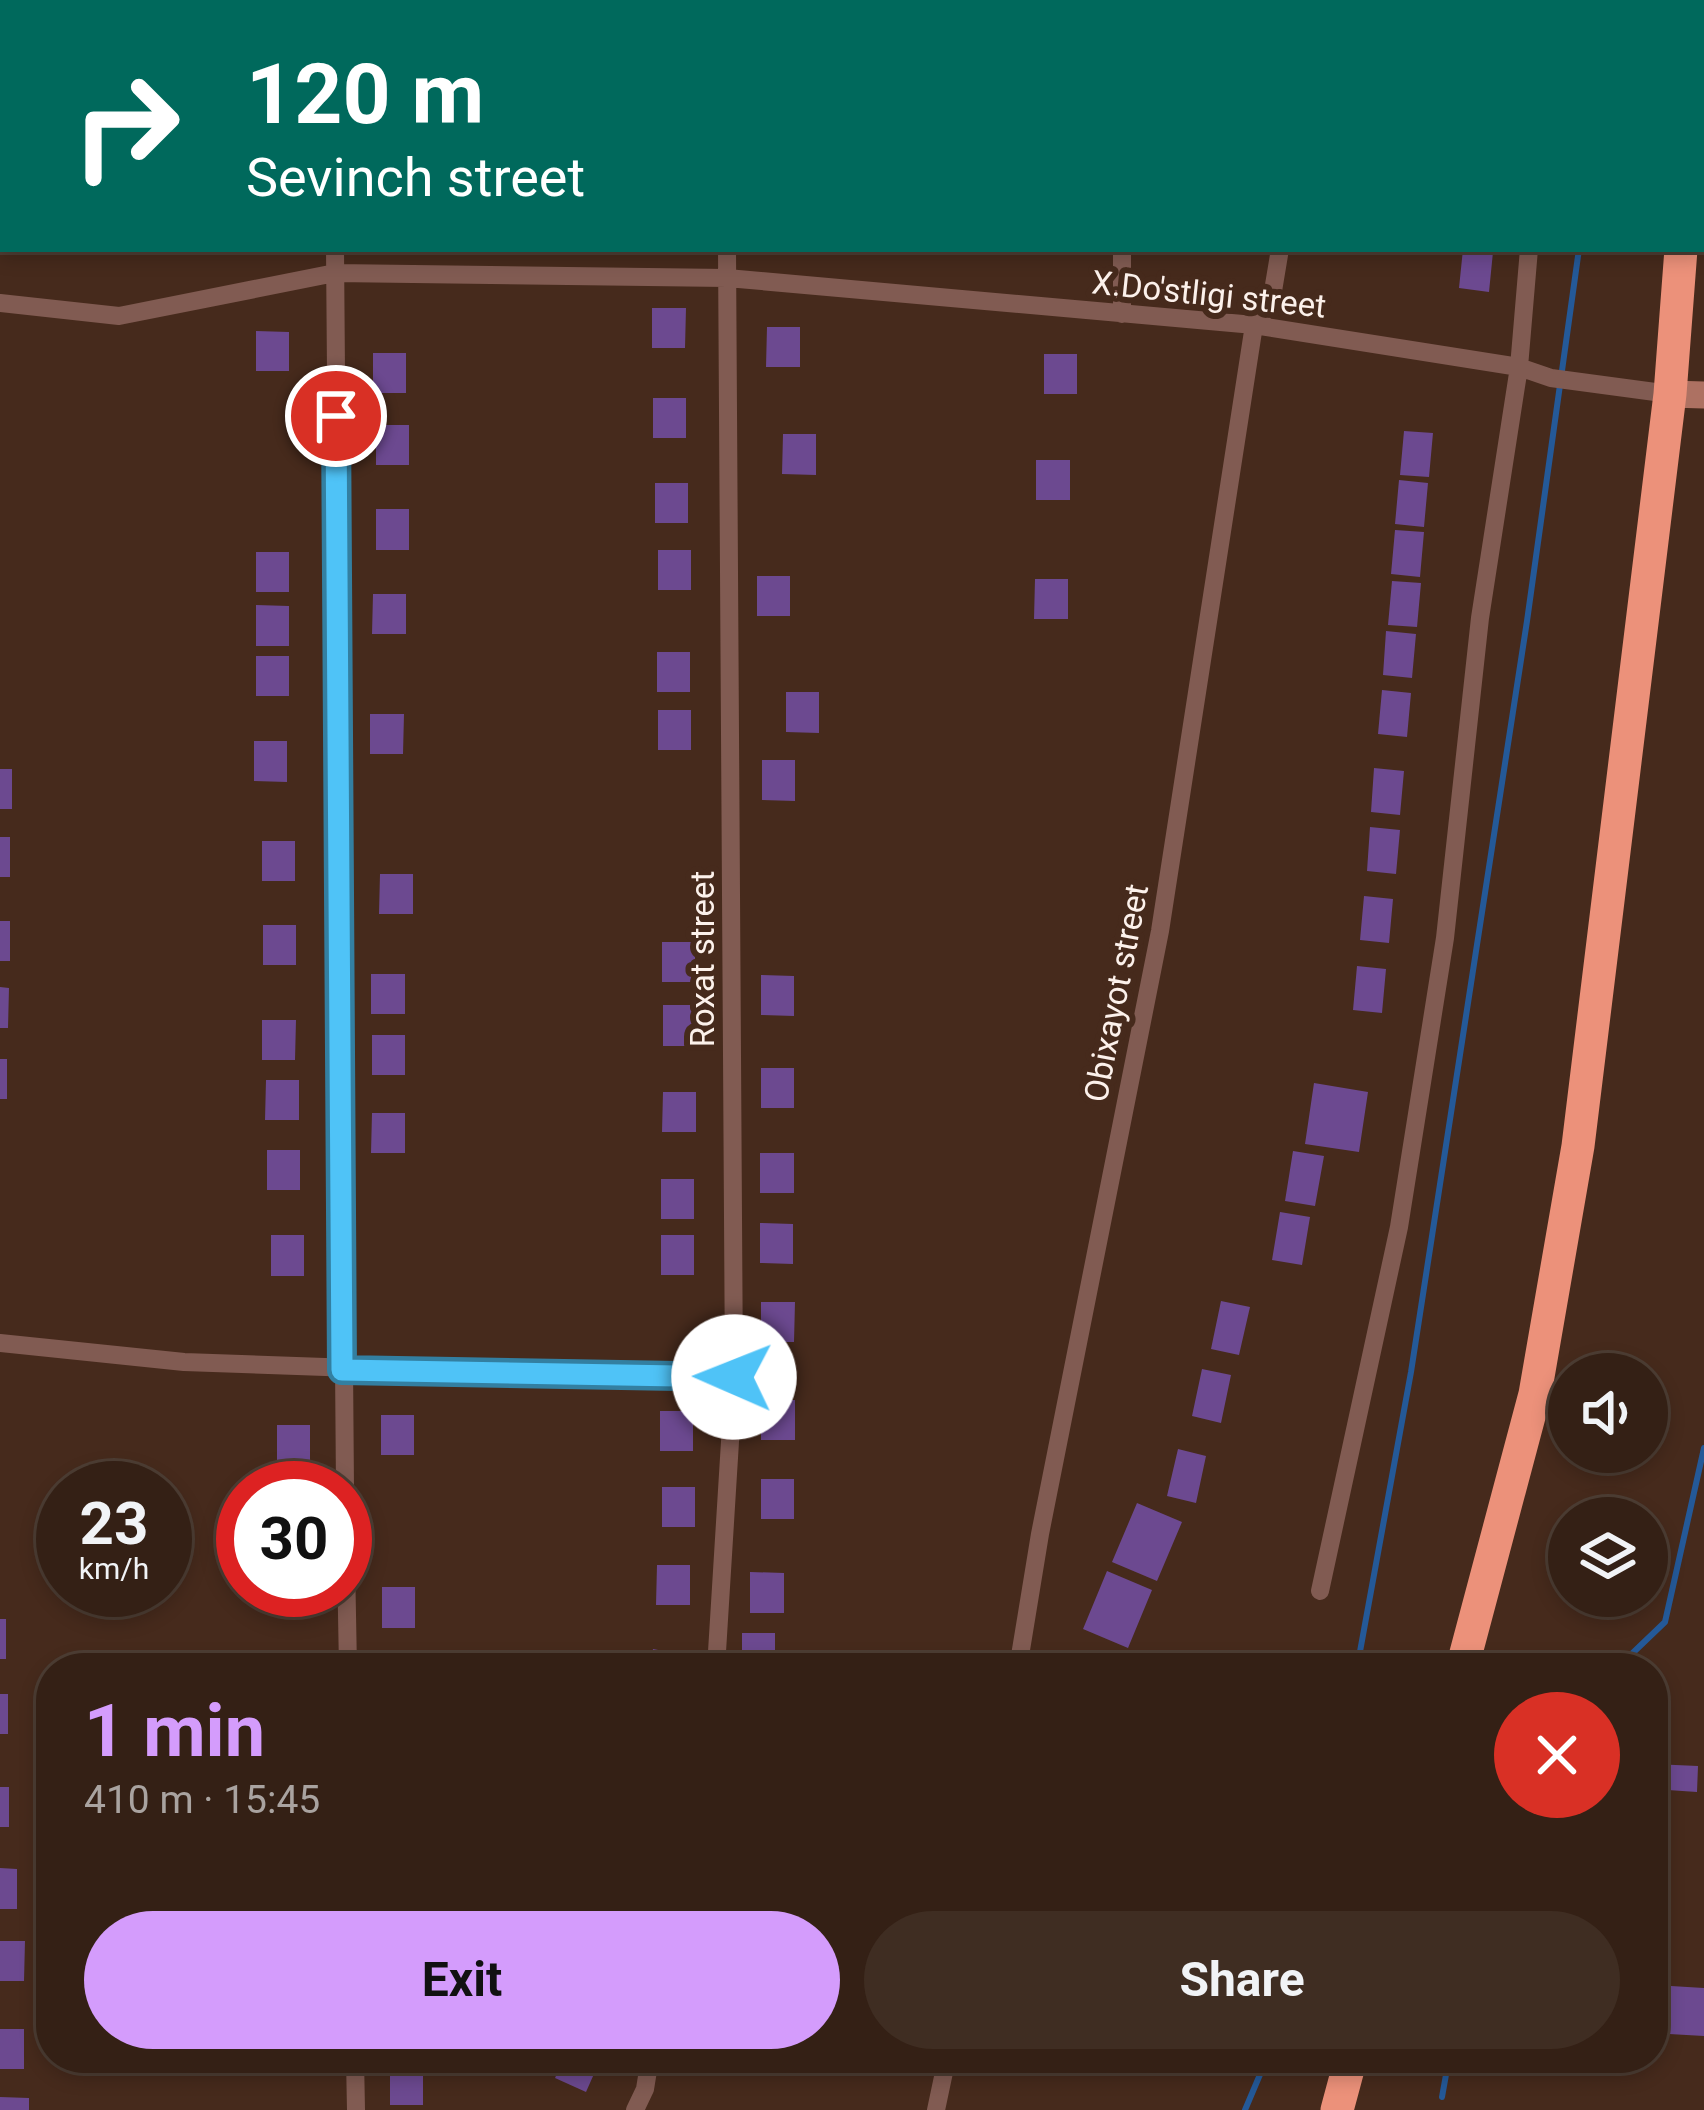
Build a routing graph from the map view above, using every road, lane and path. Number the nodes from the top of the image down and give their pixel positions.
1 (335, 252) edge
2 (727, 252) edge
3 (1122, 252) edge
4 (1280, 252) edge
5 (1529, 252) edge
6 (1681, 252) edge
7 (334, 273) junction
8 (727, 278) junction
9 (0, 303) edge
10 (1122, 314) junction
11 (1254, 325) junction
12 (1519, 367) junction
13 (1670, 394) junction
14 (1704, 395) edge
15 (0, 1343) edge
16 (342, 1370) junction
17 (734, 1377) junction
18 (344, 1461) edge
19 (1320, 1592) dead end
20 (347, 1617) edge
21 (348, 1653) edge
22 (717, 1653) edge
23 (1020, 1653) edge
24 (1466, 1653) edge
25 (356, 2073) edge
26 (648, 2073) edge
27 (944, 2073) edge
28 (1347, 2073) edge
29 (356, 2110) edge
30 (635, 2110) edge
31 (936, 2110) edge
32 (1336, 2110) edge

1 - 7 street
2 - 8 street, Roxat street
3 - 10 street
4 - 11 street, Obixayot street
5 - 12 street
6 - 13 highway
7 - 8 street, X.Do'stligi street
7 - 9 street, X.Do'stligi street
7 - 16 street
8 - 10 street, X.Do'stligi street
8 - 17 street, Roxat street
10 - 11 street, X.Do'stligi street
11 - 12 street, X.Do'stligi street
11 - 23 street, Obixayot street
12 - 13 street, X.Do'stligi street
12 - 19 street
13 - 14 street
13 - 24 highway
15 - 16 street
16 - 17 street
16 - 18 street
17 - 22 street, Roxat street
20 - 21 street
25 - 29 street
26 - 30 street
27 - 31 street
28 - 32 highway

